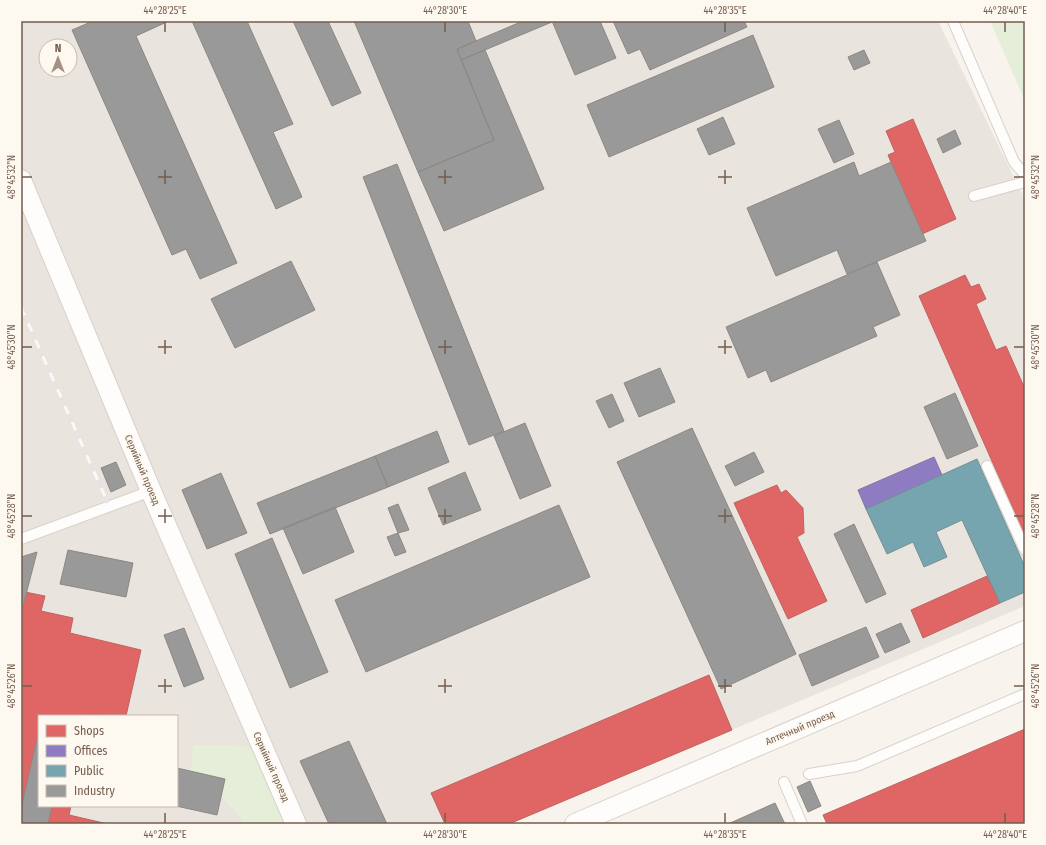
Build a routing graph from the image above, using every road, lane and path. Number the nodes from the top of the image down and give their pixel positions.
1 (953, 21) edge
2 (1025, 175) edge
3 (21, 180) edge
4 (1025, 182) edge
5 (974, 196) dead end
6 (987, 466) dead end
7 (152, 491) junction
8 (21, 539) edge
9 (1025, 550) edge
10 (1025, 631) edge
11 (1025, 694) edge
12 (809, 774) dead end
13 (784, 782) dead end
14 (296, 824) edge
15 (575, 824) edge
16 (802, 824) edge

1 - 2 lane
3 - 7 street, Серийный проезд
4 - 5 lane
6 - 9 lane
7 - 8 lane
7 - 14 street, Серийный проезд
10 - 15 street, Аптечный проезд
11 - 12 lane
13 - 16 lane

